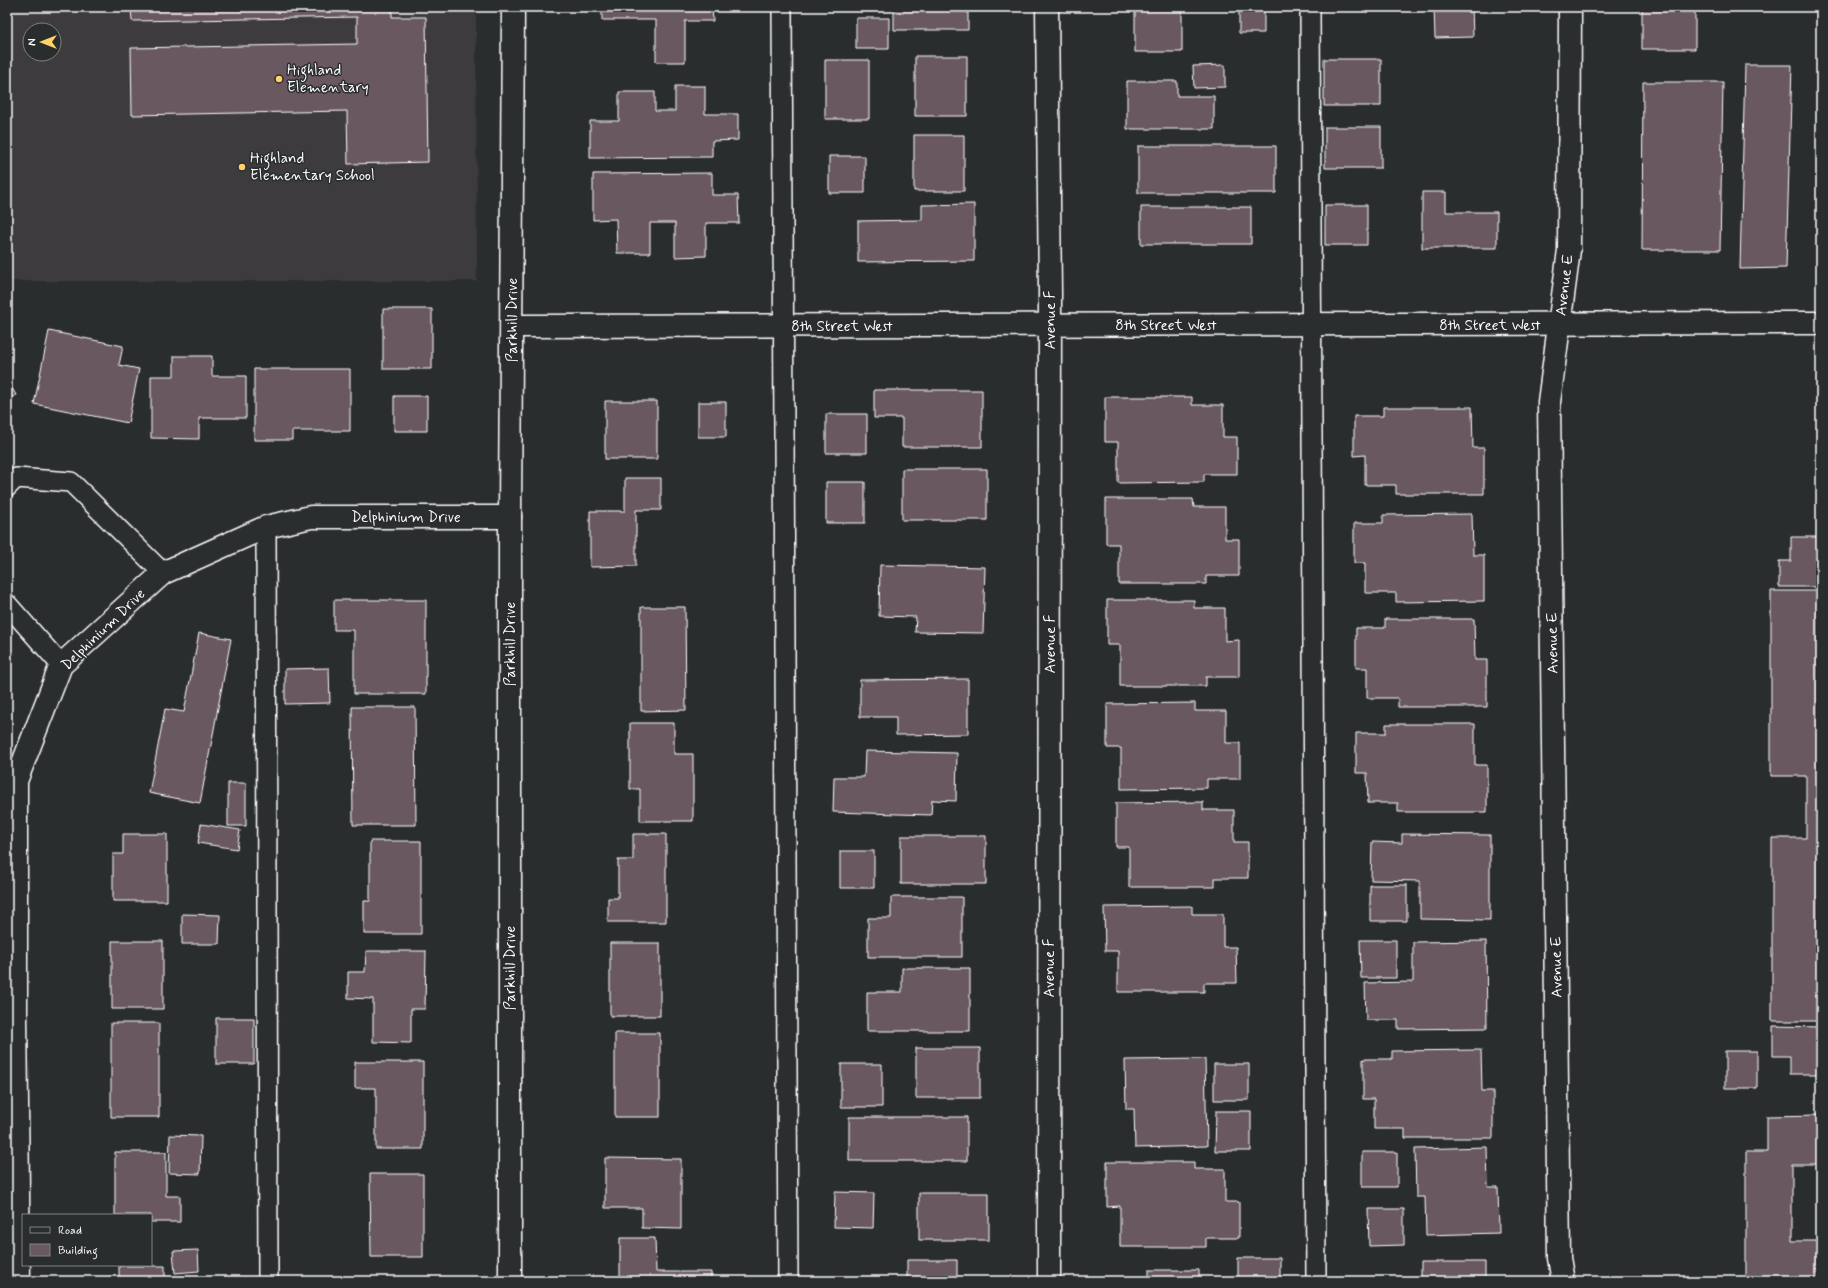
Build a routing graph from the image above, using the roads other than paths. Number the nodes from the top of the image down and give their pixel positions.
1 (513, 7) edge
2 (782, 7) edge
3 (1047, 7) edge
4 (1310, 7) edge
5 (1570, 7) edge
6 (1821, 323) edge
7 (1312, 325) junction
8 (1559, 325) junction
9 (512, 326) junction
10 (785, 326) junction
11 (1050, 326) junction
12 (7, 487) edge
13 (510, 517) junction
14 (266, 527) junction
15 (163, 573) junction
16 (7, 604) edge
17 (61, 665) junction
18 (11, 1014) edge
19 (19, 1281) edge
20 (268, 1281) edge
21 (510, 1281) edge
22 (788, 1281) edge
23 (1049, 1281) edge
24 (1316, 1281) edge
25 (1563, 1281) edge

1 - 9 street, Parkhill Drive
2 - 10 lane
3 - 11 street, Avenue F
4 - 7 lane
5 - 8 street, Avenue E
6 - 8 street, 8th Street West
7 - 8 street, 8th Street West
7 - 11 street, 8th Street West
7 - 24 lane
8 - 25 street, Avenue E
9 - 10 street, 8th Street West
9 - 13 street, Parkhill Drive
10 - 11 street, 8th Street West
10 - 22 lane
11 - 23 street, Avenue F
12 - 15 lane
13 - 14 street, Delphinium Drive
13 - 21 street, Parkhill Drive
14 - 15 street, Delphinium Drive
14 - 20 lane
15 - 17 street, Delphinium Drive
16 - 17 lane
17 - 18 street, Delphinium Drive
18 - 19 street, Delphinium Drive

